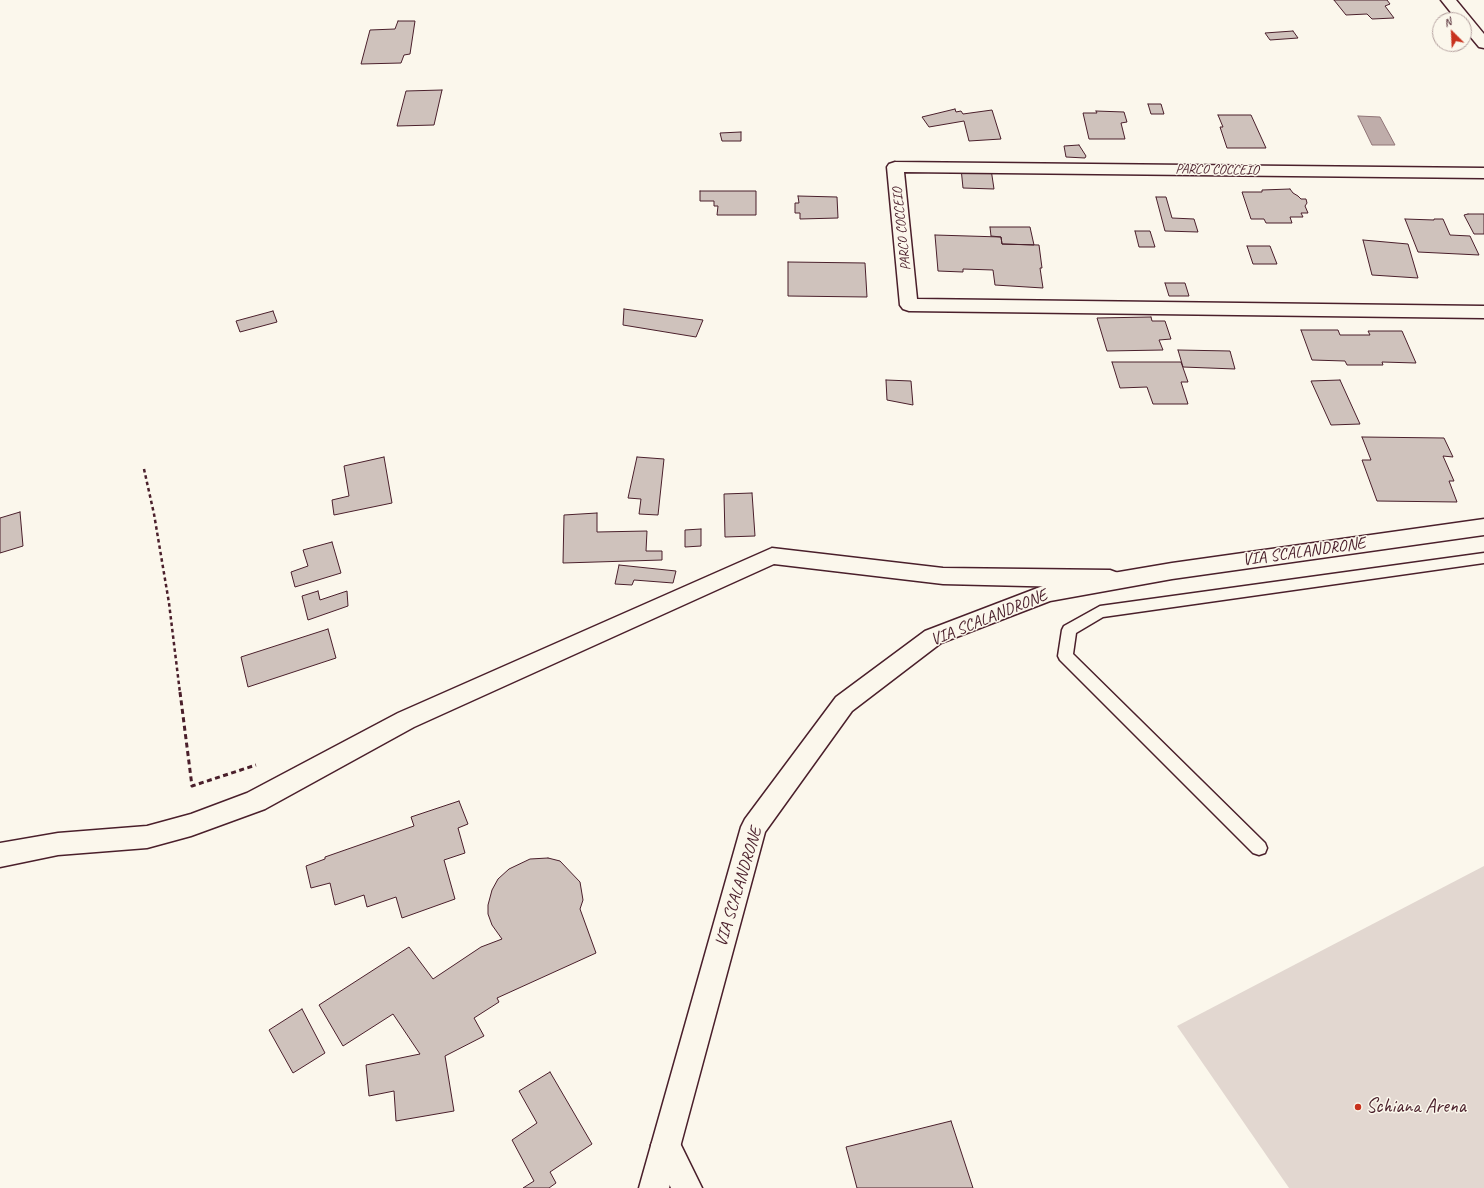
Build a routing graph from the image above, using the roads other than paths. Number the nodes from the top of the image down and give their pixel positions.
1 (1448, 0) edge
2 (1484, 44) edge
3 (1484, 173) edge
4 (1484, 312) edge
5 (1481, 530) edge
6 (1484, 558) edge
7 (1127, 579) junction
8 (1259, 848) dead end
9 (0, 855) edge
10 (666, 1145) junction
11 (654, 1188) edge
12 (686, 1188) edge

1 - 2 street
3 - 4 street, PARCO COCCEIO
5 - 7 street, VIA SCALANDRONE
6 - 8 lane
7 - 9 street
7 - 10 street, VIA SCALANDRONE
10 - 11 street, VIA SCALANDRONE
10 - 12 street

